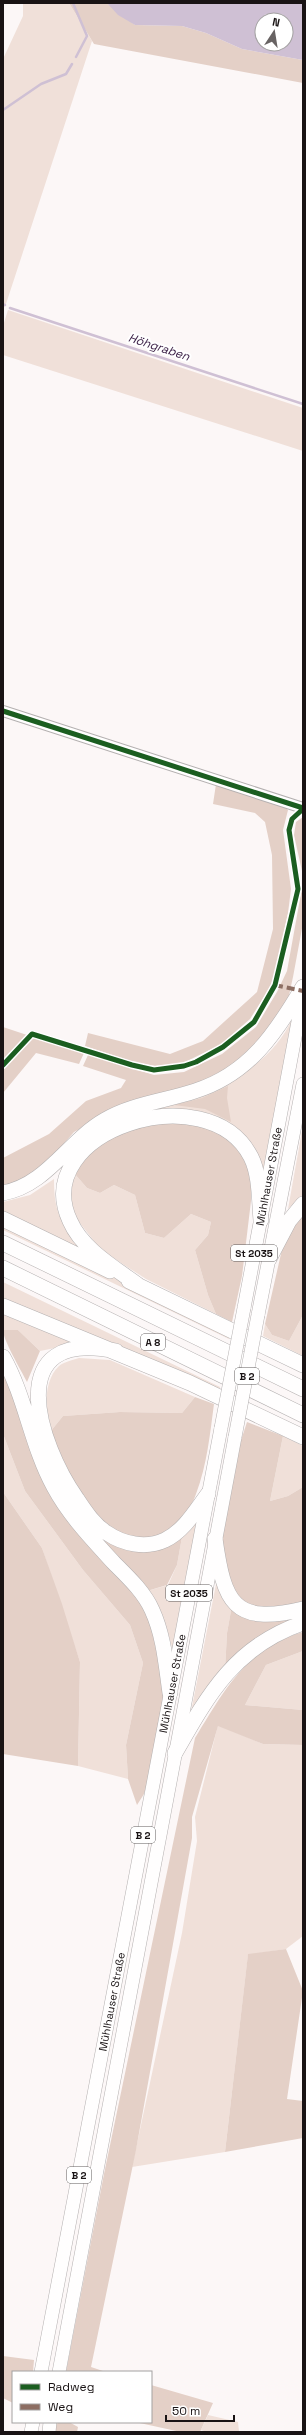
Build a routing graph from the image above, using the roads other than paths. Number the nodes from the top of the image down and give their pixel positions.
1 (3, 711) edge
2 (303, 808) edge
3 (303, 987) edge
4 (303, 995) edge
5 (303, 1084) edge
6 (3, 1193) edge
7 (303, 1204) edge
8 (3, 1219) edge
9 (260, 1220) junction
10 (3, 1243) edge
11 (269, 1259) junction
12 (3, 1268) edge
13 (138, 1285) junction
14 (3, 1306) edge
15 (116, 1351) junction
16 (3, 1357) edge
17 (303, 1365) edge
18 (303, 1389) edge
19 (303, 1415) edge
20 (303, 1437) edge
21 (208, 1494) junction
22 (215, 1539) junction
23 (303, 1609) edge
24 (303, 1623) edge
25 (170, 1693) junction
26 (175, 1754) junction
27 (41, 2371) edge
28 (59, 2371) edge

1 - 2 street
3 - 6 highway
4 - 9 main road, Mühlhauser Straße / St 2035
5 - 11 main road, Mühlhauser Straße / St 2035
7 - 11 highway
8 - 13 highway
9 - 13 highway
9 - 21 main road, Mühlhauser Straße / St 2035, bridge
10 - 18 highway, A 8
11 - 22 main road, Mühlhauser Straße / B 2, bridge
12 - 19 highway, A 8
13 - 17 highway
14 - 15 highway
15 - 20 highway
15 - 21 highway
16 - 25 highway
21 - 25 main road, Mühlhauser Straße / St 2035
22 - 23 highway
22 - 26 main road, Mühlhauser Straße / B 2
24 - 26 highway
25 - 27 main road, Mühlhauser Straße / B 2
26 - 28 main road, Mühlhauser Straße / B 2

